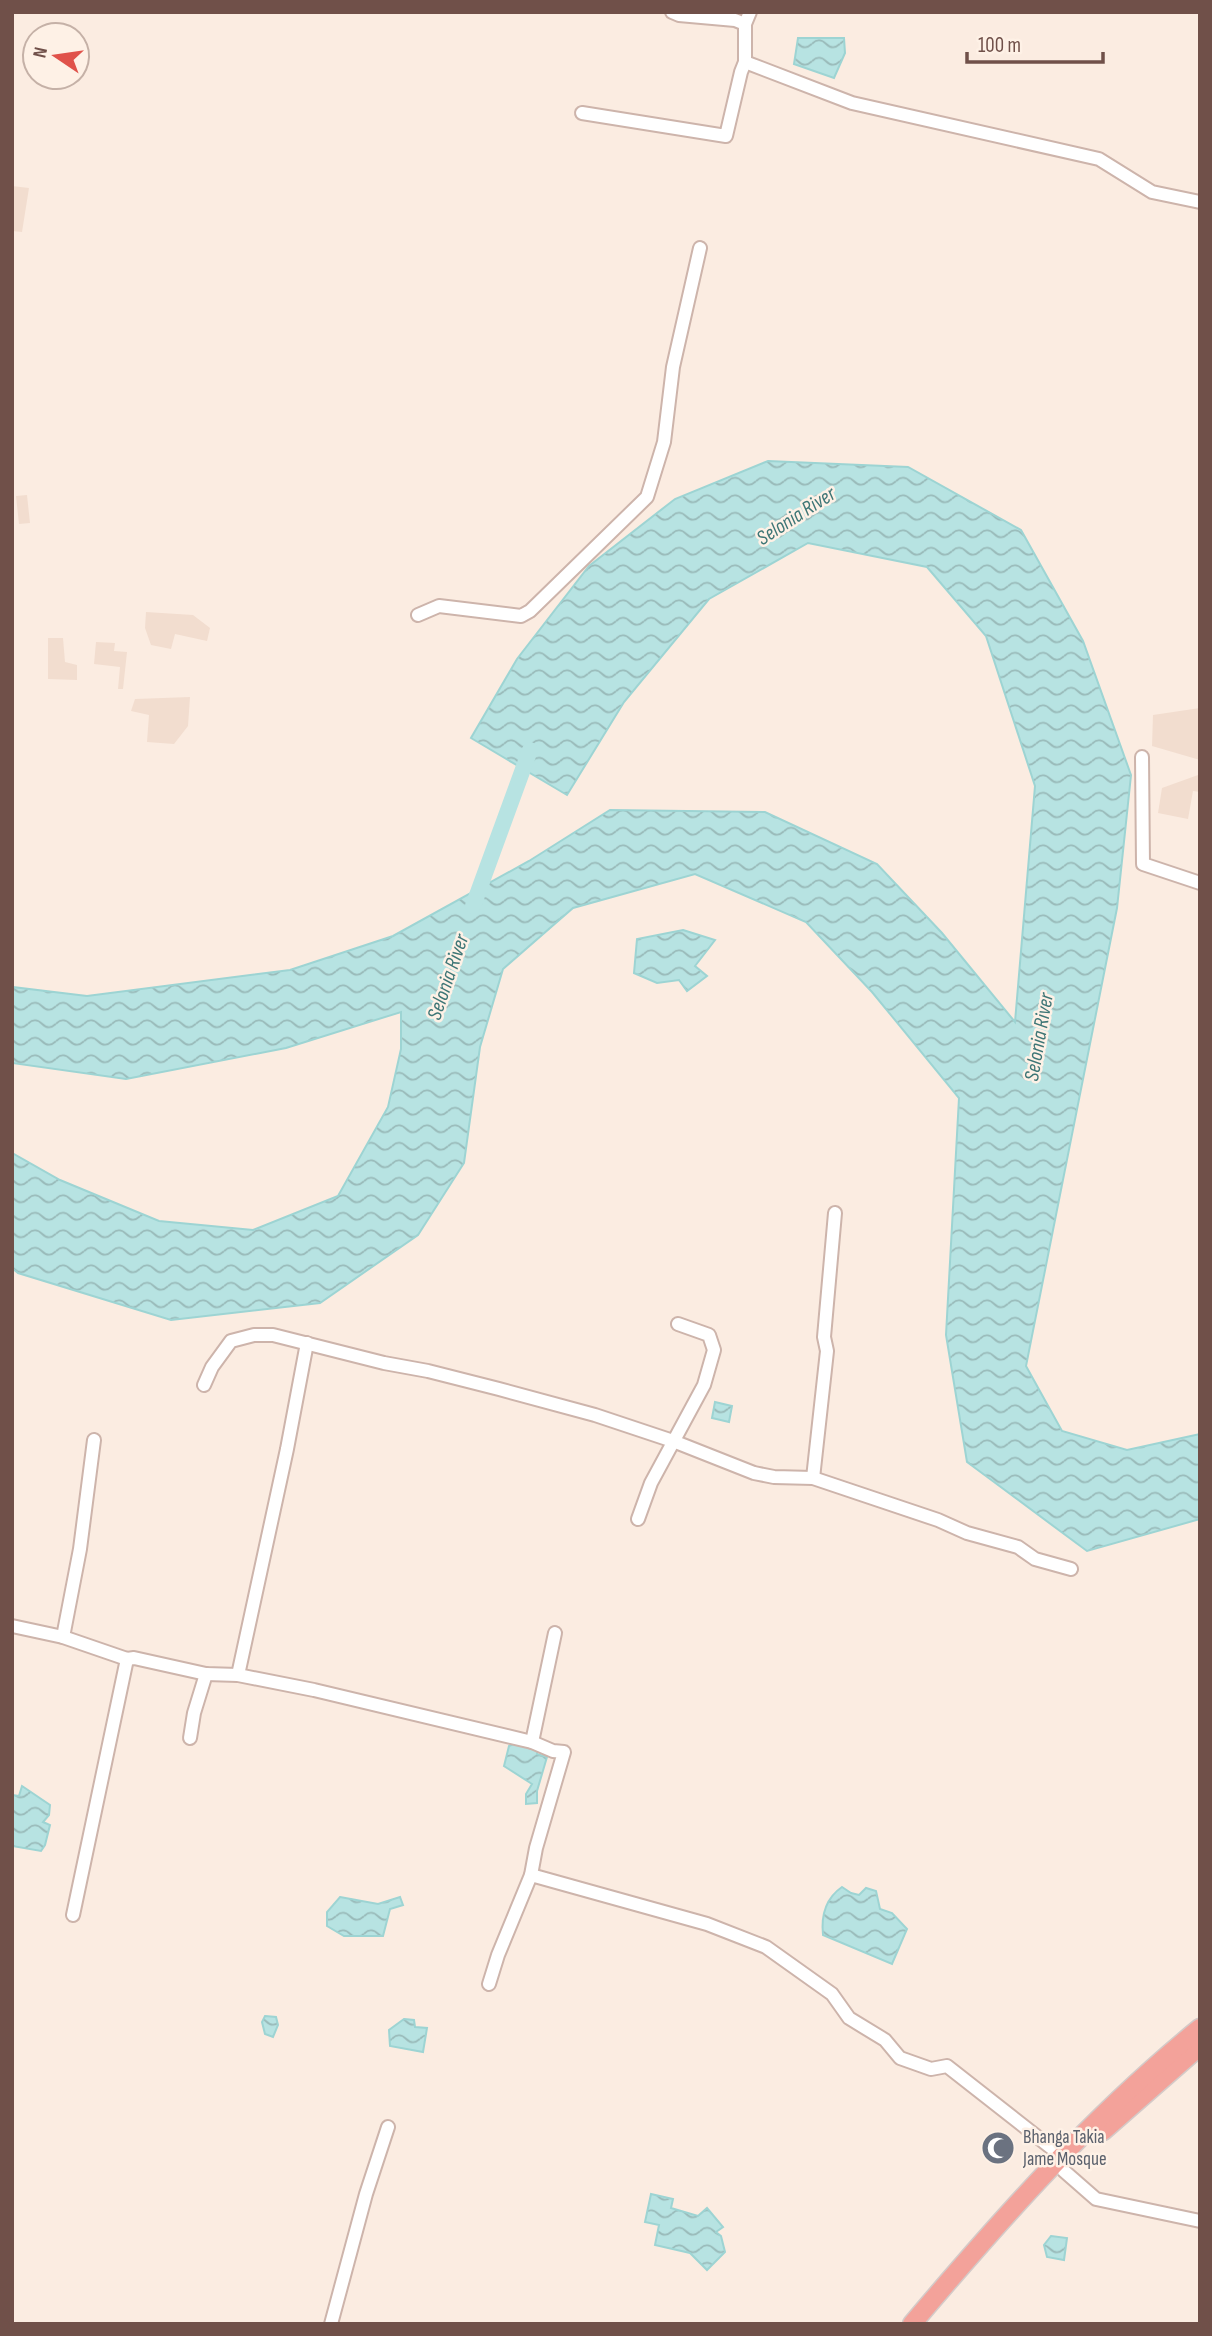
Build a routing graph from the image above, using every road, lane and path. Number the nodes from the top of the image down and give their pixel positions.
1 (672, 12) edge
2 (747, 18) edge
3 (745, 62) junction
4 (582, 113) dead end
5 (1200, 202) edge
6 (700, 248) dead end
7 (418, 615) dead end
8 (1142, 757) dead end
9 (1200, 883) edge
10 (835, 1213) dead end
11 (678, 1324) dead end
12 (307, 1343) junction
13 (204, 1385) dead end
14 (94, 1440) dead end
15 (673, 1441) junction
16 (813, 1478) junction
17 (638, 1519) dead end
18 (1071, 1569) dead end
19 (12, 1626) edge
20 (555, 1633) dead end
21 (63, 1637) junction
22 (127, 1658) junction
23 (206, 1674) junction
24 (237, 1675) junction
25 (190, 1738) dead end
26 (532, 1742) junction
27 (531, 1875) junction
28 (73, 1915) dead end
29 (489, 1984) dead end
30 (1200, 2028) edge
31 (1200, 2046) edge
32 (388, 2127) dead end
33 (1063, 2164) junction
34 (1200, 2221) edge
35 (331, 2324) edge
36 (912, 2324) edge
37 (925, 2324) edge

1 - 2 street
2 - 3 street
3 - 4 street
3 - 5 street
6 - 7 street
8 - 9 street
10 - 16 street
11 - 15 street
12 - 13 street
12 - 15 street
12 - 24 street
14 - 21 street
15 - 16 street
15 - 17 street
16 - 18 street
19 - 21 street
20 - 26 street
21 - 22 street
22 - 23 street
22 - 28 street
23 - 24 street
23 - 25 street
24 - 26 street
26 - 27 street
27 - 29 street
27 - 33 street
30 - 33 highway
31 - 33 highway
32 - 35 street
33 - 34 street
33 - 36 highway
33 - 37 highway

